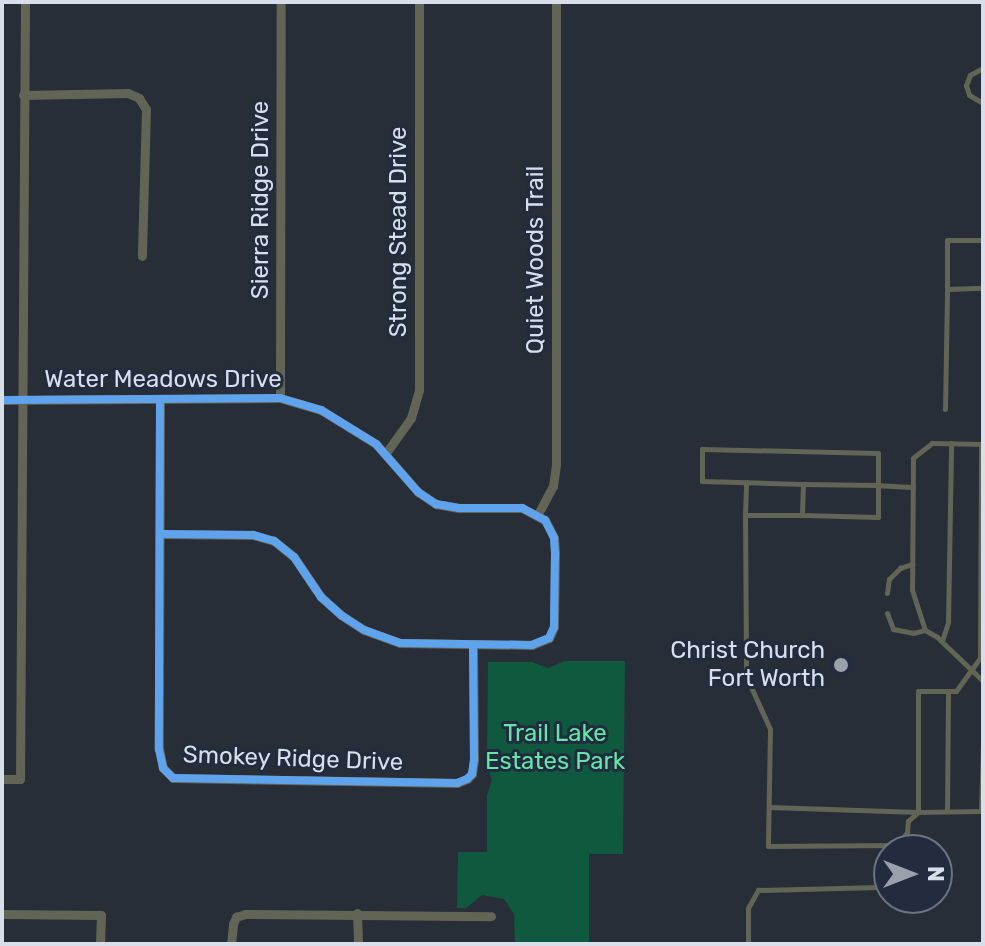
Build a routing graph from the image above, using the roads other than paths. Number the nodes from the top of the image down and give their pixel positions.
1 (25, 2) edge
2 (281, 2) edge
3 (419, 2) edge
4 (556, 2) edge
5 (983, 68) edge
6 (23, 95) junction
7 (983, 103) edge
8 (983, 240) edge
9 (142, 256) dead end
10 (983, 288) edge
11 (947, 289) junction
12 (280, 398) junction
13 (160, 399) junction
14 (2, 400) edge
15 (23, 400) junction
16 (945, 409) dead end
17 (951, 443) junction
18 (982, 444) edge
19 (386, 453) junction
20 (746, 482) junction
21 (803, 484) junction
22 (878, 485) junction
23 (913, 487) junction
24 (538, 514) junction
25 (745, 515) junction
26 (802, 515) junction
27 (161, 534) junction
28 (912, 564) junction
29 (887, 593) dead end
30 (887, 613) dead end
31 (925, 630) junction
32 (942, 641) junction
33 (473, 645) junction
34 (973, 672) junction
35 (983, 681) edge
36 (948, 691) junction
37 (983, 745) edge
38 (2, 779) edge
39 (769, 807) junction
40 (947, 811) junction
41 (918, 812) junction
42 (873, 887) edge
43 (357, 913) junction
44 (2, 914) edge
45 (491, 916) dead end
46 (100, 944) edge
47 (231, 944) edge
48 (358, 944) edge
49 (748, 944) edge

1 - 6 street
2 - 12 street, Sierra Ridge Drive
3 - 19 street, Strong Stead Drive
4 - 24 street, Quiet Woods Trail
5 - 7 lane
6 - 9 street
6 - 15 street
8 - 11 lane
10 - 11 lane
11 - 16 lane
12 - 13 street, Water Meadows Drive
12 - 19 street, Water Meadows Drive
13 - 15 street, Water Meadows Drive
13 - 27 street, Smokey Ridge Drive
14 - 15 street, Water Meadows Drive
15 - 38 street
17 - 18 lane
17 - 23 lane
17 - 32 lane
18 - 34 lane
19 - 24 street, Water Meadows Drive
20 - 21 lane
20 - 22 lane
20 - 25 lane
21 - 22 lane
21 - 26 lane
22 - 23 lane
22 - 26 lane
23 - 28 lane
24 - 33 street
25 - 26 lane
25 - 39 lane
27 - 33 street
27 - 33 street, Smokey Ridge Drive
28 - 29 lane
28 - 31 lane
30 - 31 lane
31 - 32 lane
32 - 34 lane
34 - 35 lane
34 - 36 lane
36 - 40 lane
36 - 41 lane
37 - 40 lane
39 - 41 lane
39 - 41 lane
40 - 41 lane
42 - 49 lane
43 - 45 street
43 - 47 street
43 - 48 street
44 - 46 street

